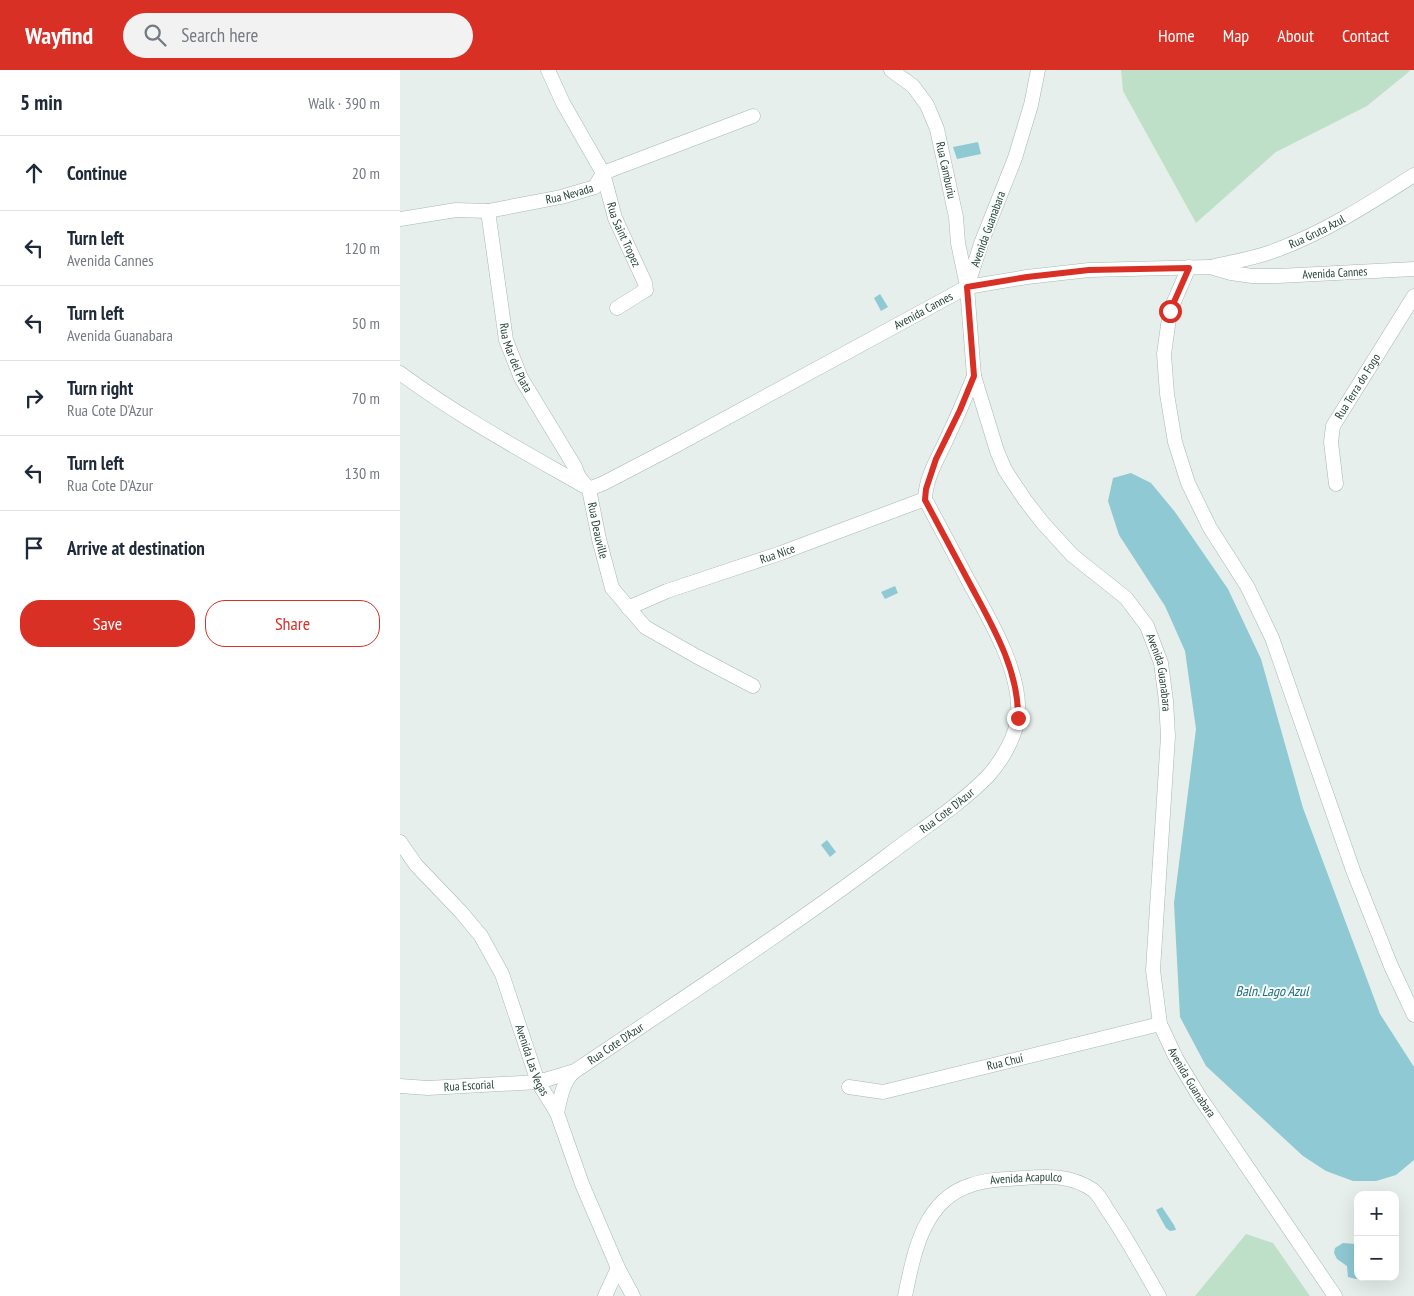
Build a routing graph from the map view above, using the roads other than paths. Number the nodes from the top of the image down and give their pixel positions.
1 (548, 70) edge
2 (891, 70) edge
3 (1038, 70) edge
4 (753, 116) dead end
5 (603, 173) junction
6 (1414, 176) edge
7 (488, 211) junction
8 (400, 219) edge
9 (1210, 267) junction
10 (1189, 268) junction
11 (1414, 269) edge
12 (967, 287) junction
13 (1414, 296) edge
14 (617, 308) dead end
15 (400, 373) edge
16 (974, 376) junction
17 (1336, 484) dead end
18 (589, 488) junction
19 (925, 500) junction
20 (628, 608) junction
21 (753, 686) dead end
22 (400, 842) edge
23 (1414, 1015) edge
24 (1160, 1024) junction
25 (575, 1071) junction
26 (538, 1082) junction
27 (400, 1086) edge
28 (849, 1087) dead end
29 (557, 1113) junction
30 (618, 1268) junction
31 (605, 1296) edge
32 (633, 1296) edge
33 (905, 1296) edge
34 (1159, 1296) edge
35 (1334, 1296) edge

1 - 5 street, Rua Saint Tropez
2 - 12 street, Rua Camburiu
3 - 12 street, Avenida Guanabara
4 - 5 street, Rua Nevada
5 - 7 street, Rua Nevada
5 - 14 street, Rua Saint Tropez
6 - 9 street, Rua Gruta Azul
7 - 8 street, Rua Nevada
7 - 18 street, Rua Mar del Plata
9 - 10 street, Avenida Cannes
9 - 11 street, Avenida Cannes
10 - 12 street, Avenida Cannes
10 - 23 street
12 - 16 street, Avenida Guanabara
12 - 18 street, Avenida Cannes
13 - 17 street, Rua Terra do Fogo
15 - 18 street, Rua Deauville
16 - 19 street
16 - 24 street, Avenida Guanabara
18 - 20 street, Rua Deauville
19 - 20 street, Rua Nice
19 - 25 street, Rua Cote D'Azur
20 - 21 street, Rua Deauville
22 - 26 street, Avenida Las Vegas
24 - 28 street, Rua Chuí
24 - 35 street, Avenida Guanabara
25 - 26 street, Rua Cote D'Azur
25 - 29 street
26 - 27 street, Rua Escorial
26 - 29 street, Avenida Las Vegas
29 - 30 street, Avenida Las Vegas
30 - 31 street
30 - 32 street, Avenida Las Vegas
33 - 34 street, Avenida Acapulco

